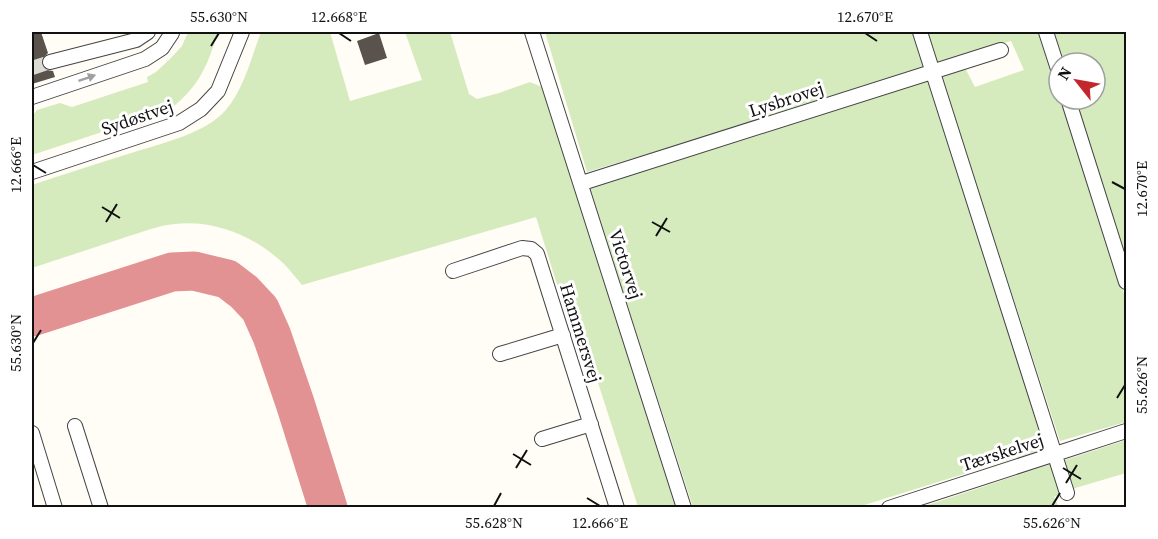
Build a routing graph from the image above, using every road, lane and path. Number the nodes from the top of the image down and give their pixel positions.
1 (148, 32) edge
2 (170, 32) edge
3 (242, 32) edge
4 (532, 32) edge
5 (920, 32) edge
6 (1046, 32) edge
7 (1001, 50) dead end
8 (1052, 51) edge
9 (50, 62) tunnel mouth
10 (933, 72) junction
11 (32, 97) edge
12 (1072, 111) edge
13 (32, 172) edge
14 (582, 183) junction
15 (453, 271) dead end
16 (1126, 282) edge
17 (562, 335) junction
18 (500, 354) dead end
19 (591, 424) junction
20 (75, 426) dead end
21 (1126, 431) edge
22 (32, 433) edge
23 (542, 439) dead end
24 (1056, 454) junction
25 (1067, 493) dead end
26 (55, 507) edge
27 (101, 507) edge
28 (617, 507) edge
29 (684, 507) edge
30 (889, 507) edge

1 - 9 lane
11 -> 2 lane
3 - 13 lane, Sydøstvej
4 - 14 lane, Victorvej
5 - 10 lane
6 - 8 lane
7 - 10 lane, Lysbrovej
10 - 14 lane, Lysbrovej
10 - 24 lane
12 - 16 lane
14 - 29 lane, Victorvej
15 - 17 lane, Hammersvej
17 - 18 lane
17 - 19 lane, Hammersvej
19 - 23 lane
19 - 28 lane, Hammersvej
20 - 27 lane
21 - 24 lane, Tærskelvej
22 - 26 lane
24 - 25 lane
24 - 30 lane, Tærskelvej

